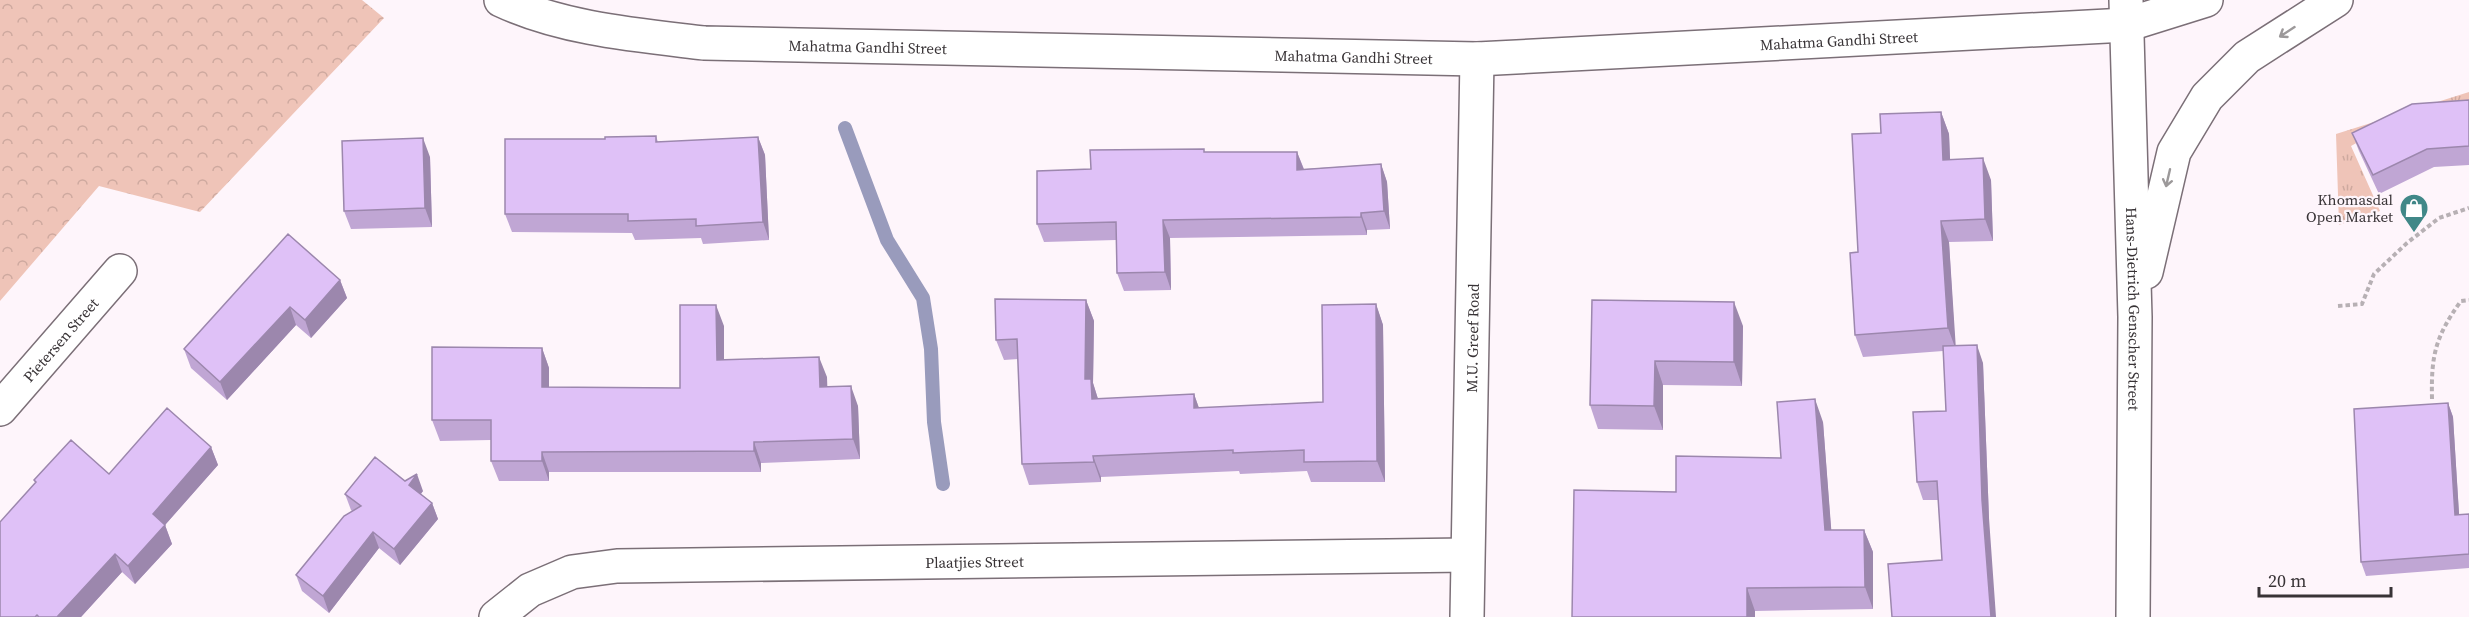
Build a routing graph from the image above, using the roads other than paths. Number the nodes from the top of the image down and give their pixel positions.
1 (501, 0) edge
2 (2206, 0) edge
3 (2336, 0) edge
4 (2126, 12) edge
5 (1477, 59) junction
6 (120, 271) dead end
7 (2135, 317) junction
8 (0, 409) edge
9 (1467, 555) junction
10 (496, 617) edge
11 (1467, 617) edge
12 (2133, 617) edge

1 - 5 street, Mahatma Gandhi Street
2 - 4 street, Mahatma Gandhi Street
3 -> 7 street
4 - 5 street, Mahatma Gandhi Street
4 - 7 street, Hans-Dietrich Genscher Street
5 - 9 street, M.U. Greef Road
6 - 8 street, Pietersen Street
7 - 12 street, Hans-Dietrich Genscher Street
9 - 10 street, Plaatjies Street
9 - 11 street, M.U. Greef Road

